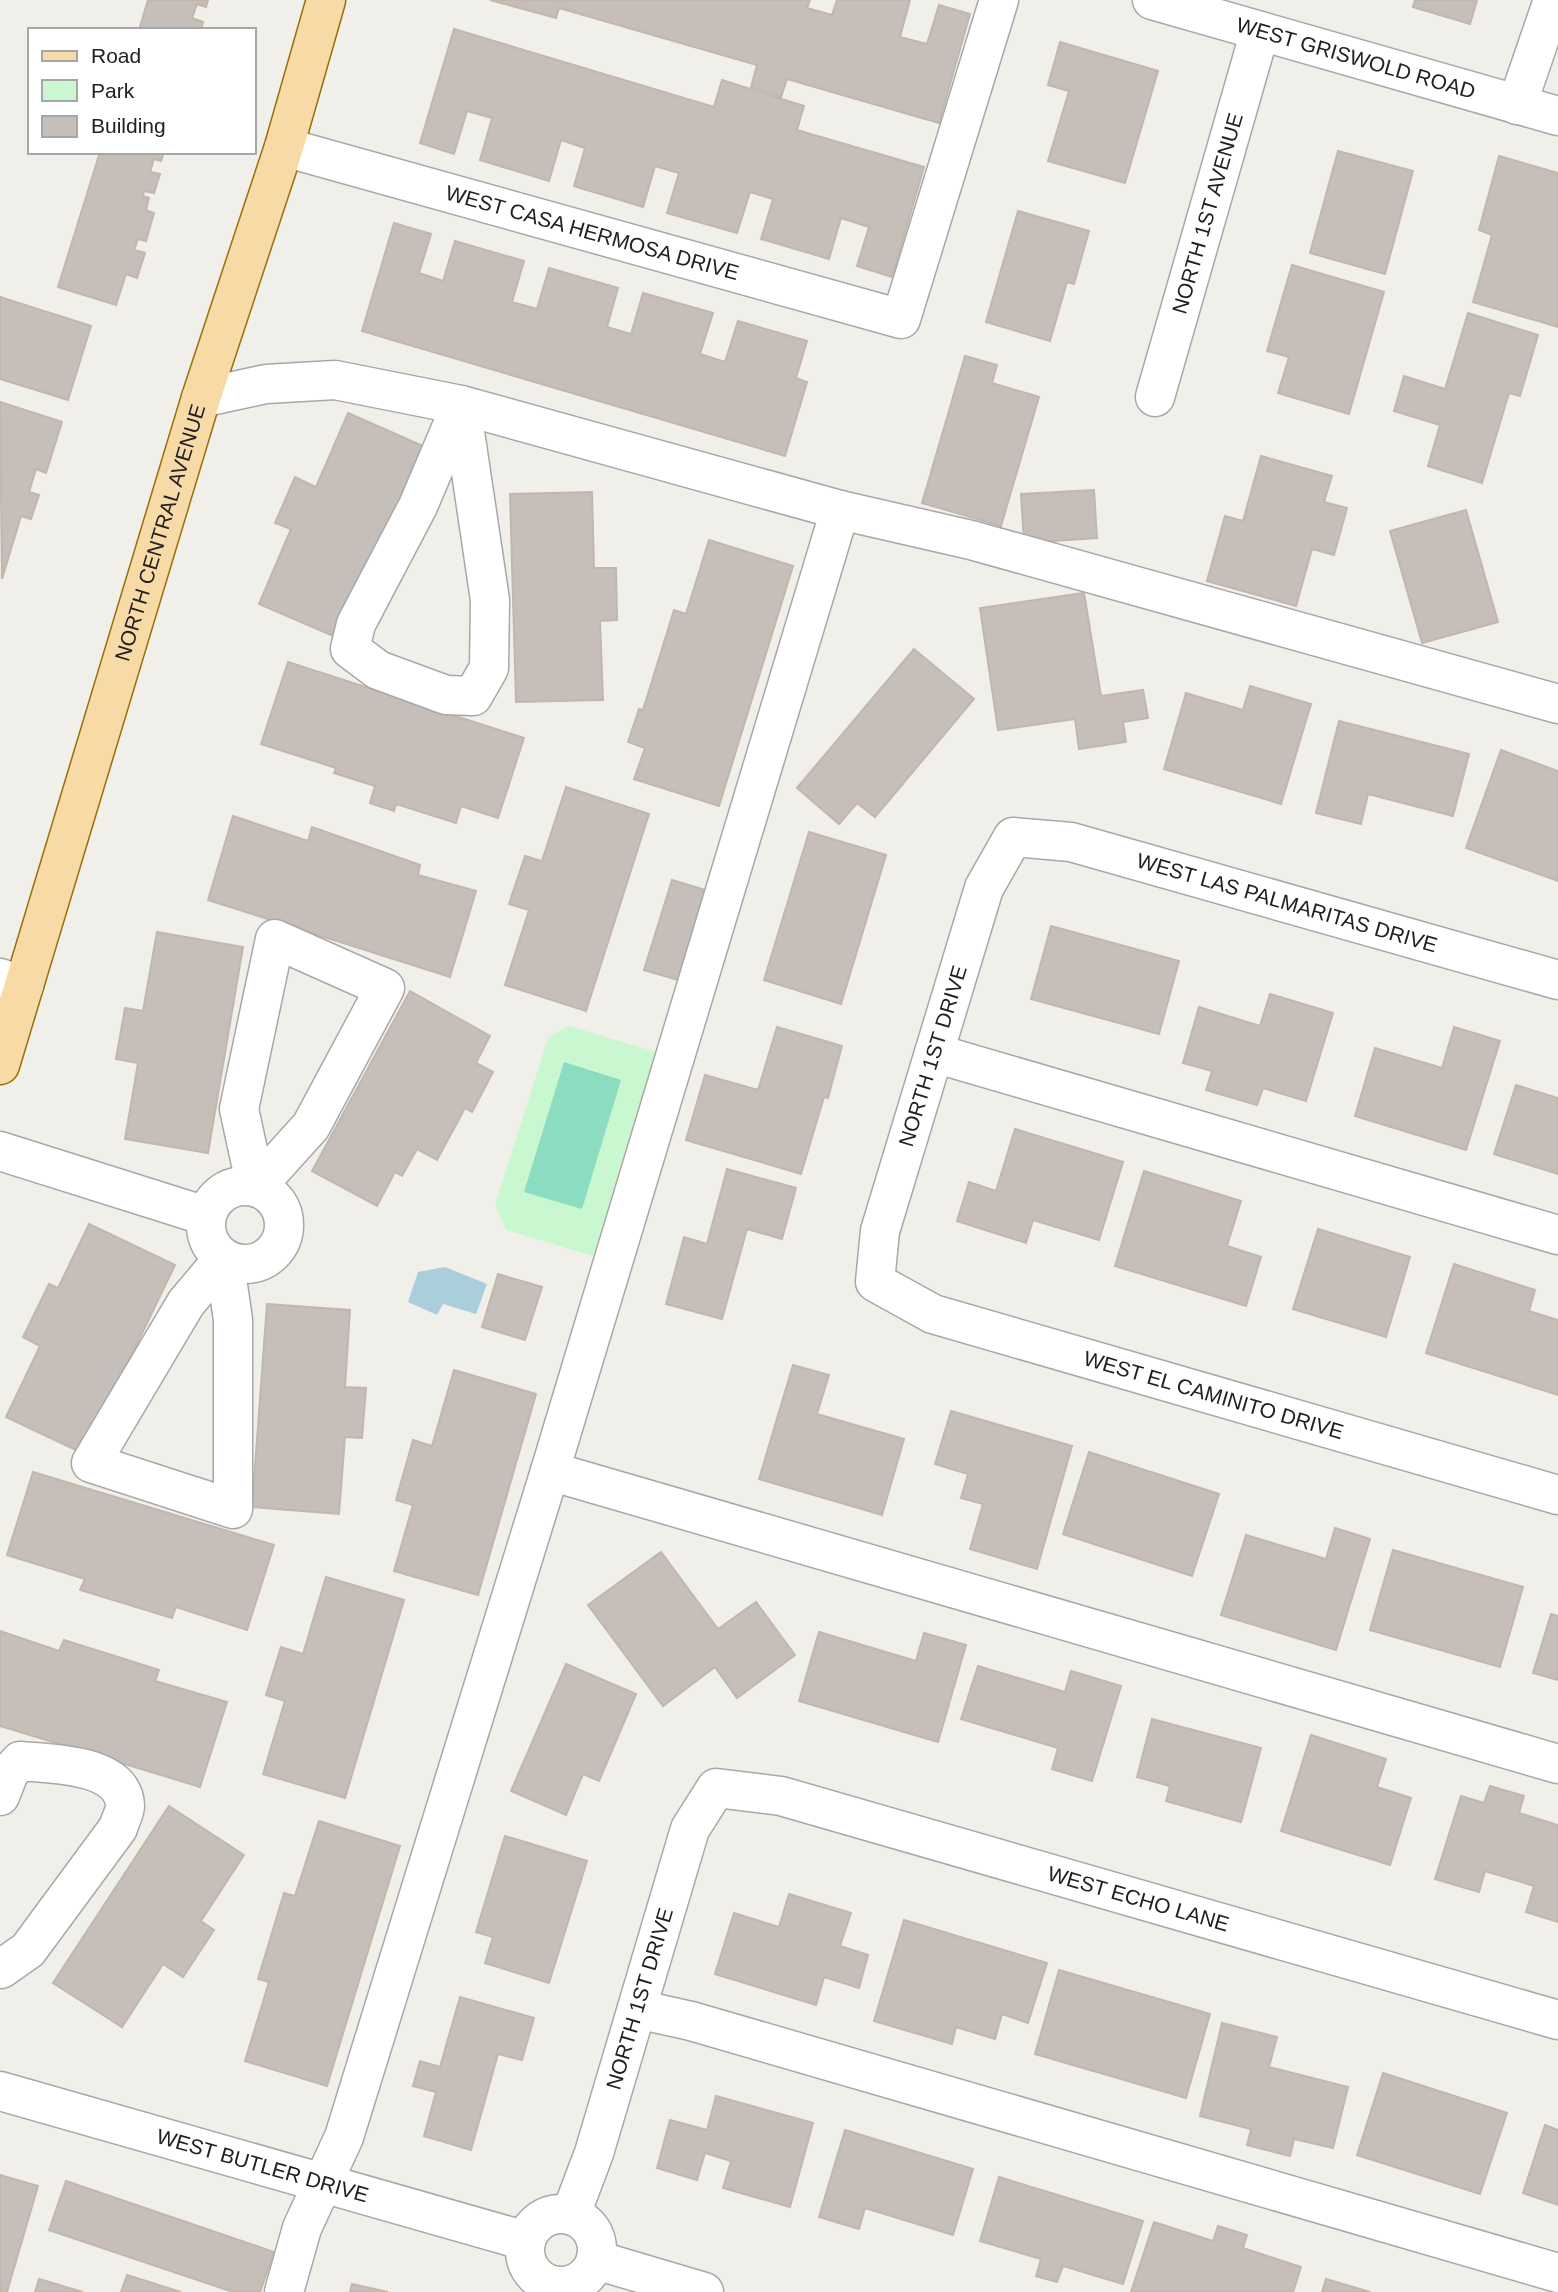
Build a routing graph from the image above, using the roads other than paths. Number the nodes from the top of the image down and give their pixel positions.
1 (326, 0) edge
2 (999, 0) edge
3 (1152, 0) edge
4 (1553, 0) edge
5 (1260, 31) junction
6 (1517, 105) junction
7 (1558, 116) edge
8 (284, 146) junction
9 (1155, 397) dead end
10 (201, 398) junction
11 (461, 405) junction
12 (841, 510) junction
13 (1558, 704) edge
14 (1013, 837) joint
15 (1558, 980) edge
16 (12, 982) edge
17 (6, 1026) edge
18 (934, 1053) junction
19 (0, 1065) edge
20 (0, 1151) edge
21 (256, 1187) junction
22 (206, 1216) junction
23 (1558, 1235) edge
24 (224, 1258) junction
25 (875, 1282) joint
26 (550, 1471) junction
27 (1558, 1495) edge
28 (1558, 1765) edge
29 (716, 1788) joint
30 (0, 1796) edge
31 (0, 1968) edge
32 (637, 2009) junction
33 (1558, 2020) edge
34 (0, 2091) edge
35 (322, 2183) junction
36 (571, 2214) junction
37 (526, 2241) junction
38 (596, 2260) junction
39 (1558, 2273) edge
40 (550, 2288) edge
41 (284, 2292) edge
42 (704, 2292) edge

1 - 8 main road, NORTH CENTRAL AVENUE
2 - 8 street, WEST CASA HERMOSA DRIVE
3 - 5 street, WEST GRISWOLD ROAD
4 - 6 street
5 - 6 street, WEST GRISWOLD ROAD
5 - 9 street, NORTH 1ST AVENUE
6 - 7 street, WEST GRISWOLD ROAD
8 - 10 main road, NORTH CENTRAL AVENUE
10 - 11 street
10 - 16 main road, NORTH CENTRAL AVENUE
11 - 11 street
11 - 12 street
12 - 13 street
12 - 26 street
14 - 15 street, WEST LAS PALMARITAS DRIVE
14 - 18 street, NORTH 1ST DRIVE
16 - 17 main road, NORTH CENTRAL AVENUE
17 - 19 main road, NORTH CENTRAL AVENUE
18 - 23 street
18 - 25 street, NORTH 1ST DRIVE
20 - 22 street
21 - 21 street
21 - 22 street
21 - 24 street
22 - 24 street
24 - 24 street
25 - 27 street, WEST EL CAMINITO DRIVE
26 - 28 street
26 - 35 street
29 - 32 street, NORTH 1ST DRIVE
29 - 33 street, WEST ECHO LANE
30 - 31 street
32 - 36 street, NORTH 1ST DRIVE
32 - 39 street
34 - 35 street, WEST BUTLER DRIVE
35 - 37 street, WEST BUTLER DRIVE
35 - 41 street
36 - 37 street
36 - 38 street
37 - 40 street
38 - 40 street
38 - 42 street

